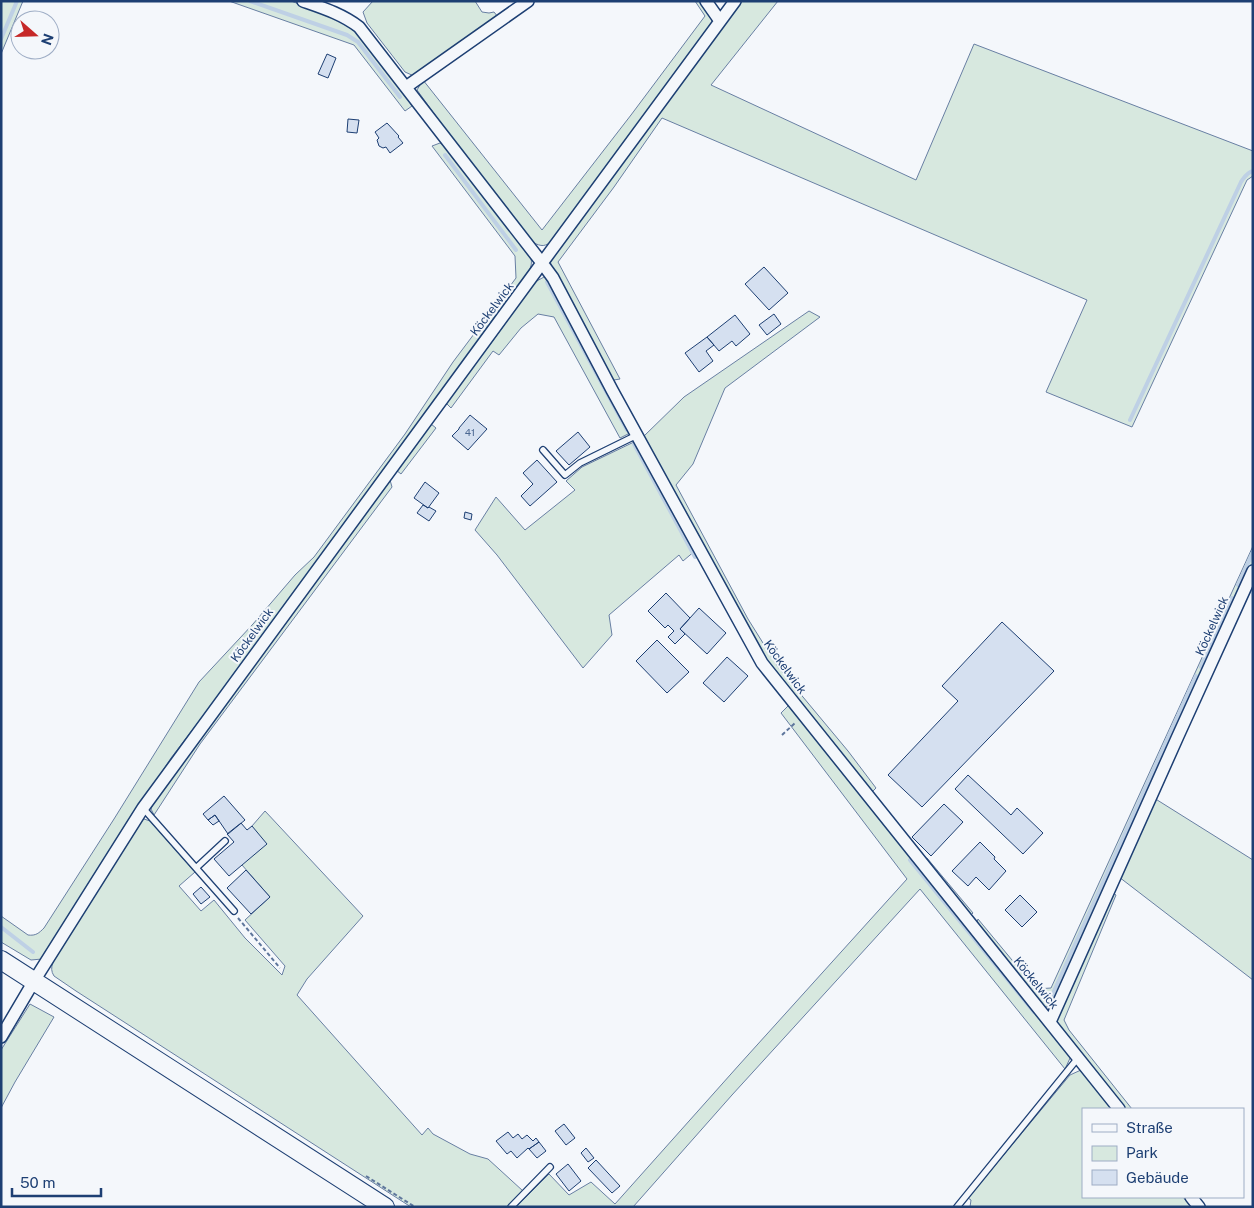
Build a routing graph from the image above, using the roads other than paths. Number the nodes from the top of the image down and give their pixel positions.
1 (303, 1) edge
2 (528, 1) edge
3 (706, 1) edge
4 (735, 1) edge
5 (720, 21) junction
6 (406, 87) junction
7 (542, 262) junction
8 (637, 435) junction
9 (543, 450) dead end
10 (1253, 571) edge
11 (143, 808) junction
12 (225, 841) dead end
13 (196, 868) junction
14 (234, 911) road end
15 (1, 960) edge
16 (34, 981) junction
17 (1050, 1022) junction
18 (1, 1037) edge
19 (1078, 1058) junction
20 (1118, 1108) edge
21 (550, 1167) dead end
22 (384, 1207) edge
23 (511, 1207) edge
24 (957, 1207) edge

1 - 6 street, Köckelwick
2 - 6 street
3 - 5 street
4 - 5 street, Köckelwick
5 - 7 street, Köckelwick
6 - 7 street, Köckelwick
7 - 8 street, Köckelwick
7 - 11 street, Köckelwick
8 - 9 lane
8 - 17 street, Köckelwick
10 - 17 street, Köckelwick
11 - 13 lane
11 - 16 street, Köckelwick
12 - 13 lane
13 - 14 lane
15 - 16 main road
16 - 18 street, Köckelwick
16 - 22 main road
17 - 19 street, Köckelwick
19 - 20 street, Köckelwick
19 - 24 lane
21 - 23 lane

